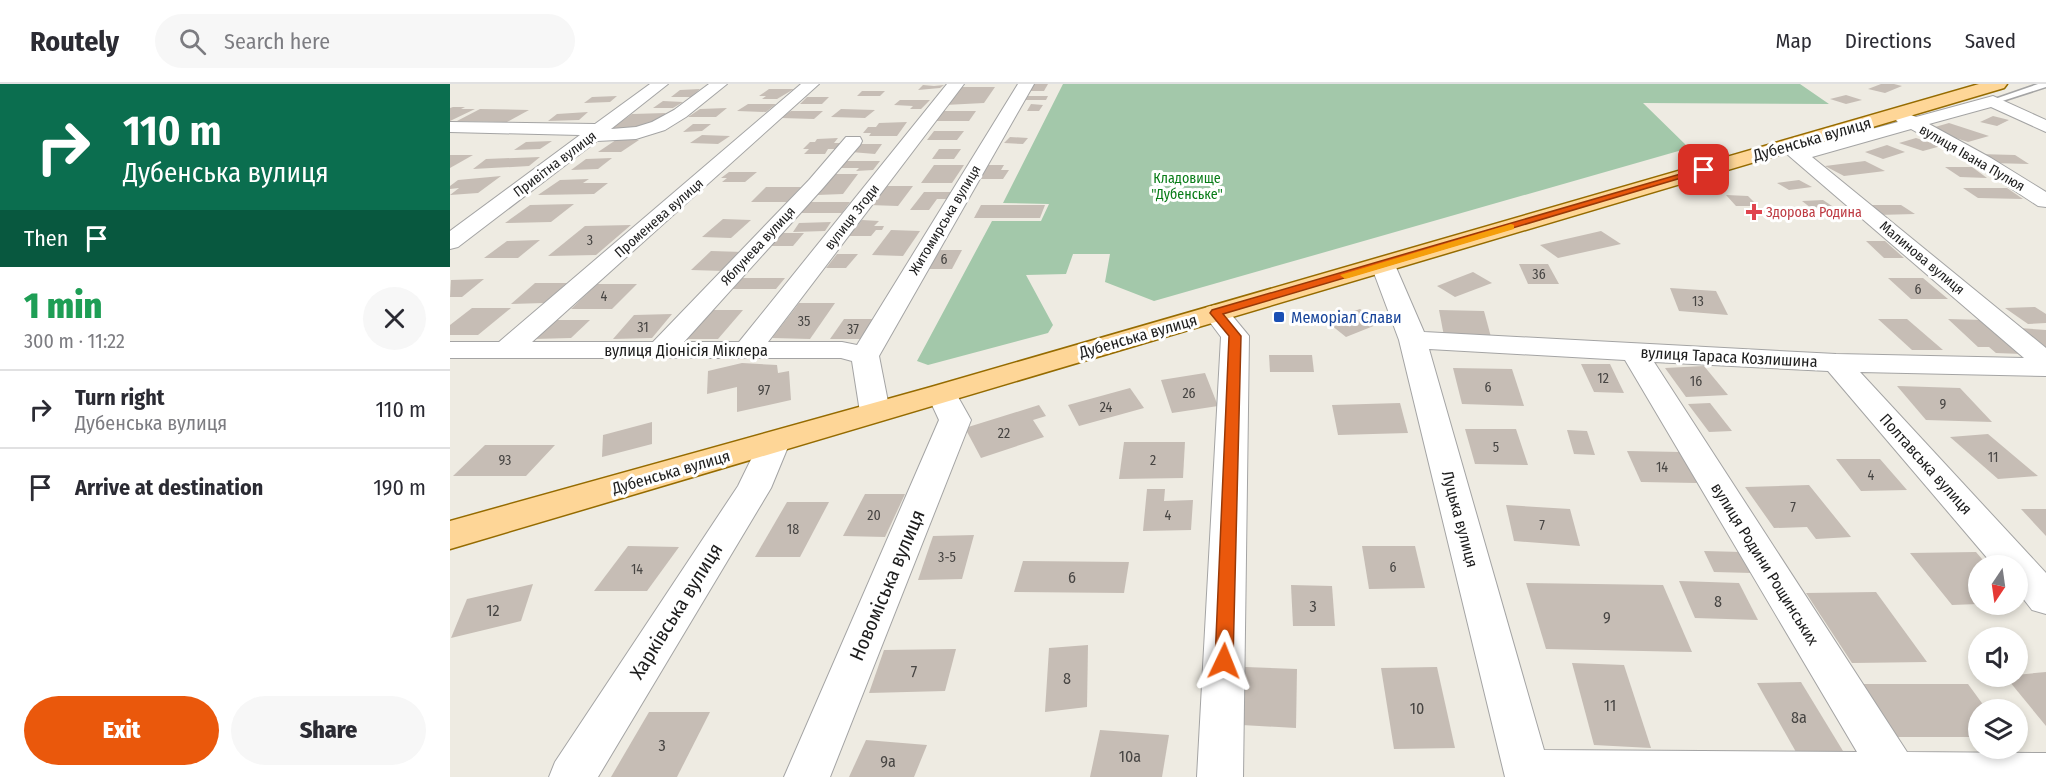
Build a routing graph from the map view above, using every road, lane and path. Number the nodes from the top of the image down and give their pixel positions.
1 (660, 84) edge
2 (719, 84) edge
3 (811, 84) edge
4 (956, 84) edge
5 (1026, 84) edge
6 (2046, 84) edge
7 (1996, 92) edge
8 (1905, 118) junction
9 (450, 127) edge
10 (2046, 127) edge
11 (597, 132) junction
12 (853, 141) dead end
13 (2046, 201) edge
14 (450, 242) edge
15 (1383, 265) junction
16 (1216, 313) junction
17 (1413, 340) junction
18 (450, 350) edge
19 (506, 350) junction
20 (661, 350) junction
21 (747, 350) junction
22 (1634, 352) junction
23 (865, 356) junction
24 (2046, 362) edge
25 (1836, 363) junction
26 (2046, 367) edge
27 (942, 394) junction
28 (875, 412) junction
29 (774, 442) junction
30 (450, 535) edge
31 (2007, 555) edge
32 (2028, 579) edge
33 (2046, 599) edge
34 (1528, 774) edge
35 (1895, 775) edge
36 (2046, 775) edge
37 (572, 777) edge
38 (807, 777) edge
39 (1220, 777) edge

1 - 11 street, Привітна вулиця
2 - 11 street
3 - 19 street, Променева вулиця
4 - 21 street, вулиця Згоди
5 - 23 street, Житомирська вулиця
6 - 7 lane
7 - 8 main road, Дубенська вулиця
7 - 10 street
8 - 13 street, вулиця Івана Пулюя
8 - 15 main road, Дубенська вулиця
8 - 24 street, Малинова вулиця
9 - 11 street
11 - 14 street, Привітна вулиця
12 - 20 street, Яблунева вулиця
15 - 16 main road, Дубенська вулиця
15 - 17 street, Луцька вулиця
16 - 27 main road, Дубенська вулиця
16 - 39 street
17 - 22 street, вулиця Тараса Козлишина
17 - 34 street, Луцька вулиця
18 - 19 street, вулиця Діонісія Міклера
19 - 20 street, вулиця Діонісія Міклера
20 - 21 street, вулиця Діонісія Міклера
21 - 23 street, вулиця Діонісія Міклера
22 - 25 street, вулиця Тараса Козлишина
22 - 35 street, вулиця Родини Рощинських
23 - 28 street
25 - 26 street, вулиця Тараса Козлишина
25 - 31 street, Полтавська вулиця
27 - 28 main road, Дубенська вулиця
27 - 38 street, Новоміська вулиця
28 - 29 main road, Дубенська вулиця
29 - 30 main road, Дубенська вулиця
29 - 37 street, Харківська вулиця
32 - 33 street, Полтавська вулиця
34 - 35 street
35 - 36 street

